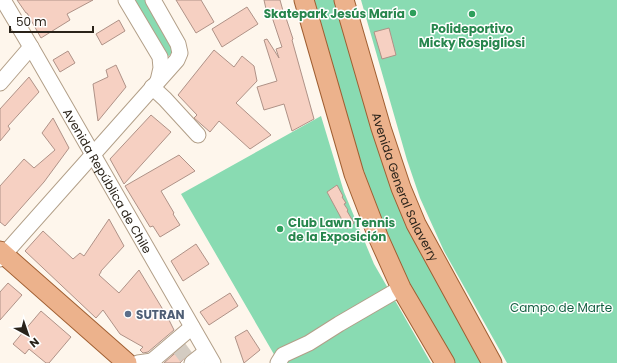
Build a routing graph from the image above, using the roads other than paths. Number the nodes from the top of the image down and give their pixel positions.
1 (2, 0) edge
2 (126, 0) edge
3 (153, 0) edge
4 (304, 0) edge
5 (344, 0) edge
6 (178, 44) junction
7 (31, 48) junction
8 (160, 57) junction
9 (0, 83) edge
10 (155, 84) junction
11 (198, 135) dead end
12 (93, 154) junction
13 (1, 254) edge
14 (401, 288) junction
15 (192, 327) junction
16 (209, 358) edge
17 (189, 361) edge
18 (148, 362) edge
19 (127, 363) edge
20 (278, 363) edge
21 (445, 363) edge
22 (492, 363) edge

1 - 7 street, Avenida República de Chile
2 - 8 street
3 - 6 street
4 - 14 main road
5 - 22 main road, Avenida General Salaverry
6 - 8 street
6 - 10 street
7 - 9 street
7 - 12 street, Avenida República de Chile
8 - 10 street
10 - 11 street
10 - 12 street
12 - 13 street
12 - 15 street, Avenida República de Chile
13 - 19 main road
14 - 20 street
14 - 21 main road
15 - 16 street, Avenida República de Chile
15 - 18 street
16 - 17 street

